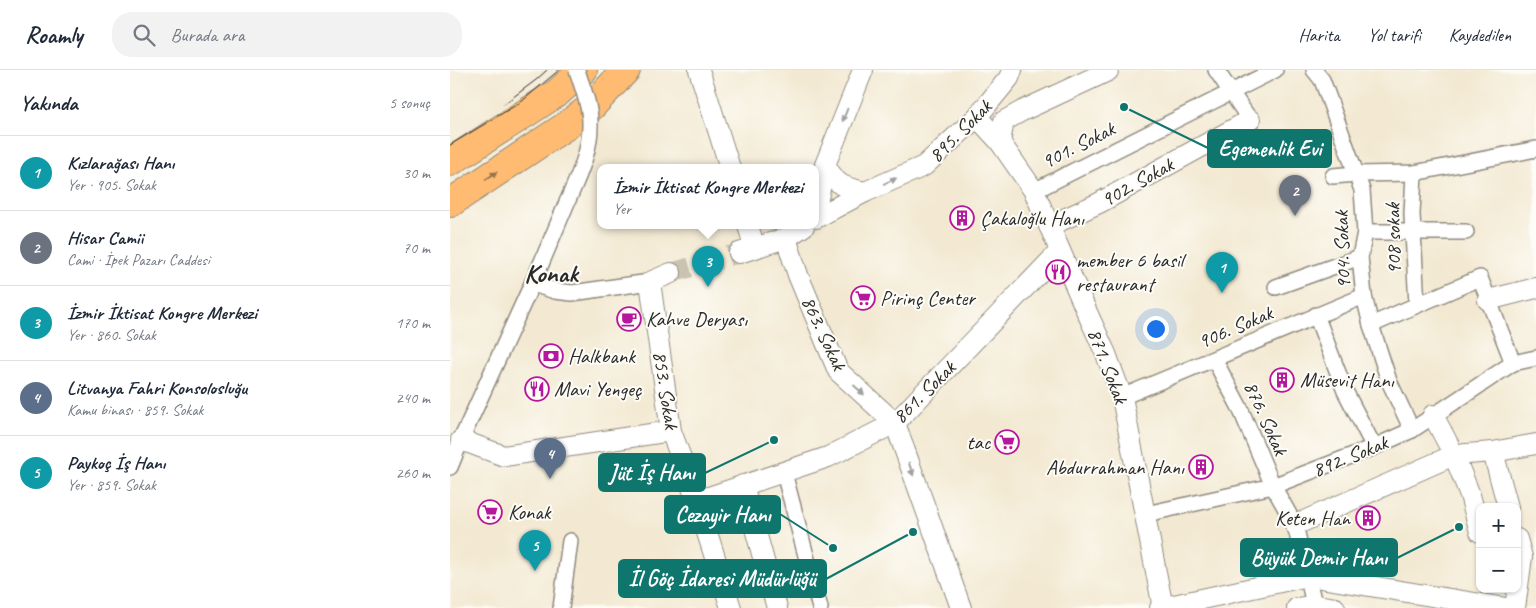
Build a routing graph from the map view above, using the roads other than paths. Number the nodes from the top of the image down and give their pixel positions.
1 (576, 70) edge
2 (583, 70) edge
3 (605, 70) edge
4 (626, 70) edge
5 (699, 70) edge
6 (863, 70) edge
7 (1012, 70) edge
8 (1109, 70) edge
9 (1216, 70) edge
10 (1275, 70) edge
11 (1314, 70) edge
12 (1230, 93) junction
13 (977, 117) junction
14 (1250, 120) joint
15 (1000, 142) junction
16 (1536, 149) edge
17 (450, 162) edge
18 (729, 164) edge
19 (825, 166) junction
20 (1414, 172) junction
21 (1356, 174) junction
22 (1333, 176) dead end
23 (450, 180) edge
24 (1034, 191) junction
25 (864, 192) junction
26 (819, 194) edge
27 (450, 202) edge
28 (819, 216) edge
29 (1049, 226) junction
30 (748, 229) edge
31 (800, 229) edge
32 (1365, 232) junction
33 (1414, 232) junction
34 (1466, 232) dead end
35 (786, 238) junction
36 (1060, 251) junction
37 (1360, 257) junction
38 (671, 272) tunnel mouth
39 (650, 282) junction
40 (533, 284) junction
41 (1276, 287) dead end
42 (1536, 288) edge
43 (1364, 296) junction
44 (1488, 300) junction
45 (1416, 305) junction
46 (1316, 315) junction
47 (1371, 325) junction
48 (1536, 358) edge
49 (1214, 359) junction
50 (1513, 362) junction
51 (1122, 396) junction
52 (1434, 414) junction
53 (895, 423) junction
54 (1412, 430) junction
55 (671, 431) junction
56 (461, 440) junction
57 (1536, 444) edge
58 (1374, 447) junction
59 (1493, 452) junction
60 (1454, 455) junction
61 (450, 467) edge
62 (784, 473) junction
63 (743, 485) junction
64 (1273, 486) junction
65 (697, 501) junction
66 (1507, 503) edge
67 (1146, 514) junction
68 (1476, 517) edge
69 (1295, 525) junction
70 (570, 541) dead end
71 (1520, 548) edge
72 (1308, 576) junction
73 (1495, 601) edge
74 (1309, 607) edge
75 (561, 608) edge
76 (731, 608) edge
77 (777, 608) edge
78 (820, 608) edge
79 (961, 608) edge
80 (1162, 608) edge
81 (1335, 608) edge
82 (1515, 608) edge

1 - 40 street, bridge
2 - 17 main road
3 - 23 main road
27 -> 4 main road
5 - 18 street
6 -> 19 street
7 - 13 street, 895. Sokak
8 - 15 street
9 - 12 street
10 - 12 street, 901. Sokak
11 - 21 street, 904. Sokak
12 - 14 street
12 - 24 street, 901. Sokak
13 - 15 street, 871. Sokak
25 -> 13 street, 895. Sokak
14 - 29 street, 902. Sokak
15 - 24 street, 871. Sokak
16 - 20 street
19 - 25 street
19 - 26 street
20 - 21 street
20 - 33 street, 908 sokak
21 - 22 street
21 - 32 street, 904. Sokak
24 - 29 street, 871. Sokak
25 - 28 street, 895. Sokak
29 - 36 street, 871. Sokak
30 - 35 street
31 - 35 street
32 - 33 street
32 - 37 street, 904. Sokak
33 - 34 street
33 - 45 street, 908 sokak
35 -> 53 street, 863. Sokak
36 - 51 street, 871. Sokak
36 - 53 street, 861. Sokak
37 - 41 street
37 - 43 street, 904. Sokak
38 - 39 street
39 - 40 street
39 - 55 street, 853. Sokak
40 - 56 street
42 - 44 street
43 - 46 street, 906. Sokak
43 - 47 street, 904. Sokak
44 - 45 street
44 - 50 street
45 - 47 street
46 - 49 street, 906. Sokak
46 - 58 street
47 - 54 street, 904. Sokak
48 - 50 street, 892. Sokak
49 - 51 street, 906. Sokak
49 - 64 street, 876. Sokak
50 - 52 street, 892. Sokak
51 - 67 street, 871. Sokak
52 - 54 street, 892. Sokak
52 - 60 street
53 - 62 street, 861. Sokak
53 -> 79 street, 863. Sokak
54 - 58 street, 892. Sokak
55 - 56 street
55 - 65 street, 853. Sokak
56 - 61 street
57 - 59 street, 892. Sokak
58 - 64 street, 892. Sokak
59 - 60 street, 892. Sokak
59 - 66 street
60 - 68 street
60 - 69 street, 892. Sokak
62 - 63 street, 861. Sokak
62 - 78 street
63 - 65 street, 861. Sokak
63 - 77 street
64 - 67 street, 892. Sokak
64 - 69 street, 876. Sokak
65 - 76 street, 853. Sokak
67 - 80 street, 871. Sokak
69 - 72 street, 876. Sokak
70 - 75 street
71 - 82 street
72 - 73 street
72 - 74 street, 876. Sokak
72 - 80 street
74 - 81 street

